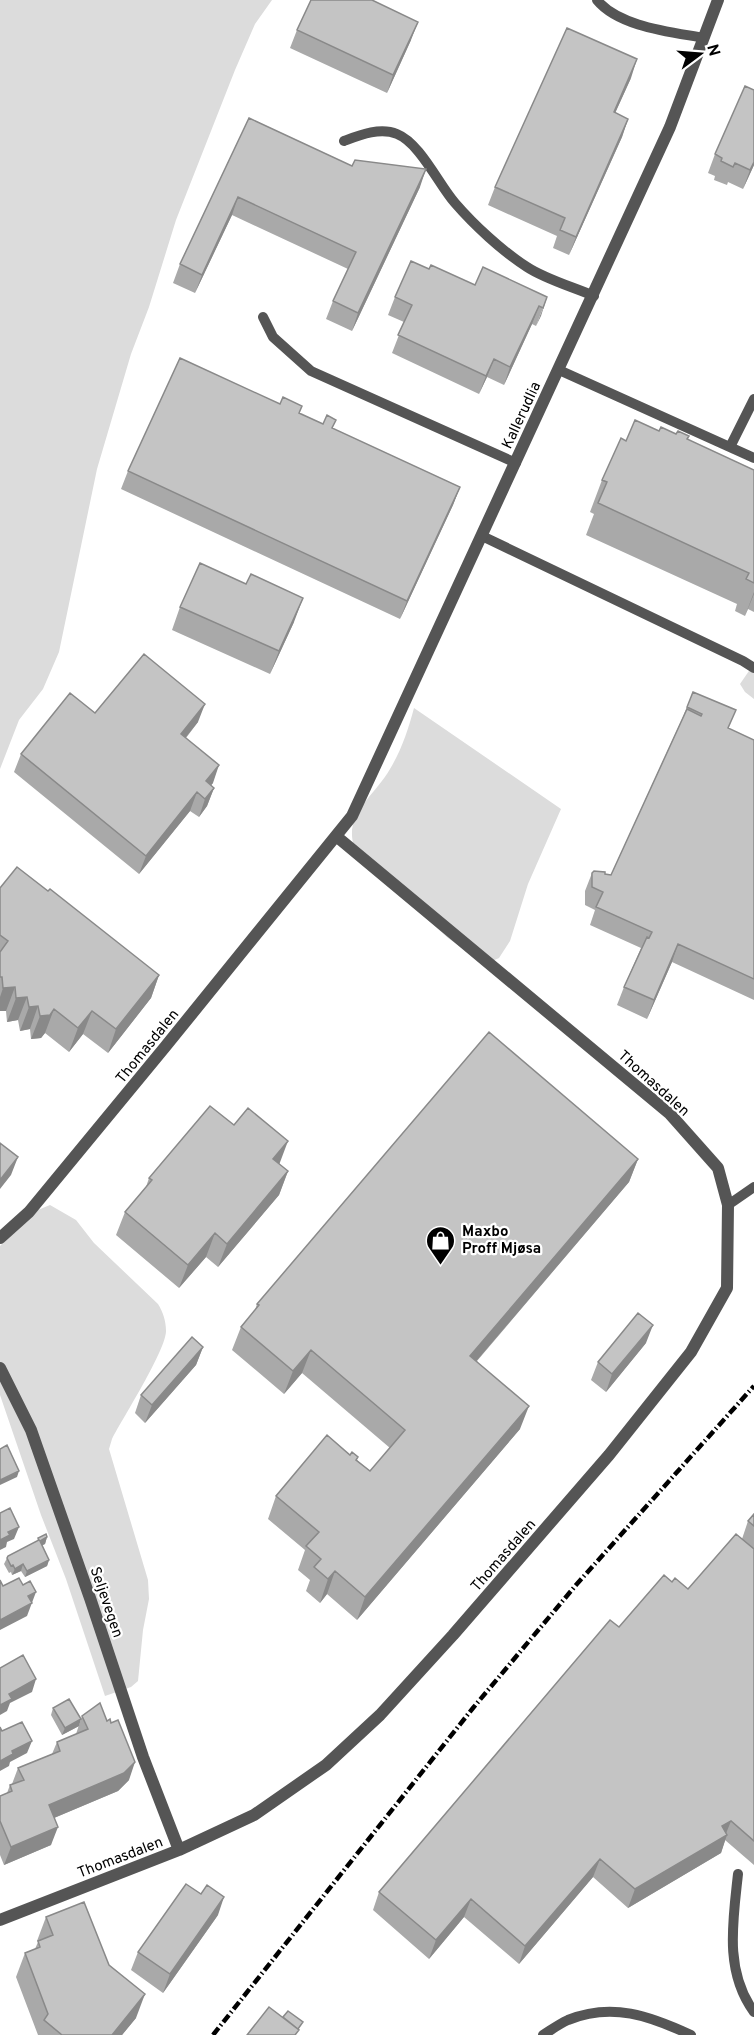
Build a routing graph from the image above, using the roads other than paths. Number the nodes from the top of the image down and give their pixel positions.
1 (597, 0) edge
2 (718, 0) edge
3 (704, 38) junction
4 (344, 141) dead end
5 (594, 296) junction
6 (263, 317) dead end
7 (559, 370) junction
8 (754, 399) edge
9 (730, 447) junction
10 (754, 458) edge
11 (516, 463) junction
12 (482, 536) junction
13 (754, 668) edge
14 (336, 836) junction
15 (754, 1187) edge
16 (728, 1205) junction
17 (0, 1238) edge
18 (0, 1368) edge
19 (179, 1850) junction
20 (738, 1874) dead end
21 (0, 1920) edge
22 (754, 2012) edge
23 (543, 2035) edge
24 (691, 2035) edge

1 - 3 lane
2 - 3 street, Kallerudlia
3 - 5 street, Kallerudlia
4 - 5 lane
5 - 7 street, Kallerudlia
6 - 11 lane
7 - 9 lane
7 - 11 street, Kallerudlia
8 - 9 lane
9 - 10 lane
11 - 12 street, Kallerudlia
12 - 13 lane
12 - 14 street, Kallerudlia
14 - 16 street, Thomasdalen
14 - 17 street, Thomasdalen
15 - 16 lane
16 - 19 street, Thomasdalen
18 - 19 street, Seljevegen
19 - 21 street, Thomasdalen
20 - 22 lane
23 - 24 lane

